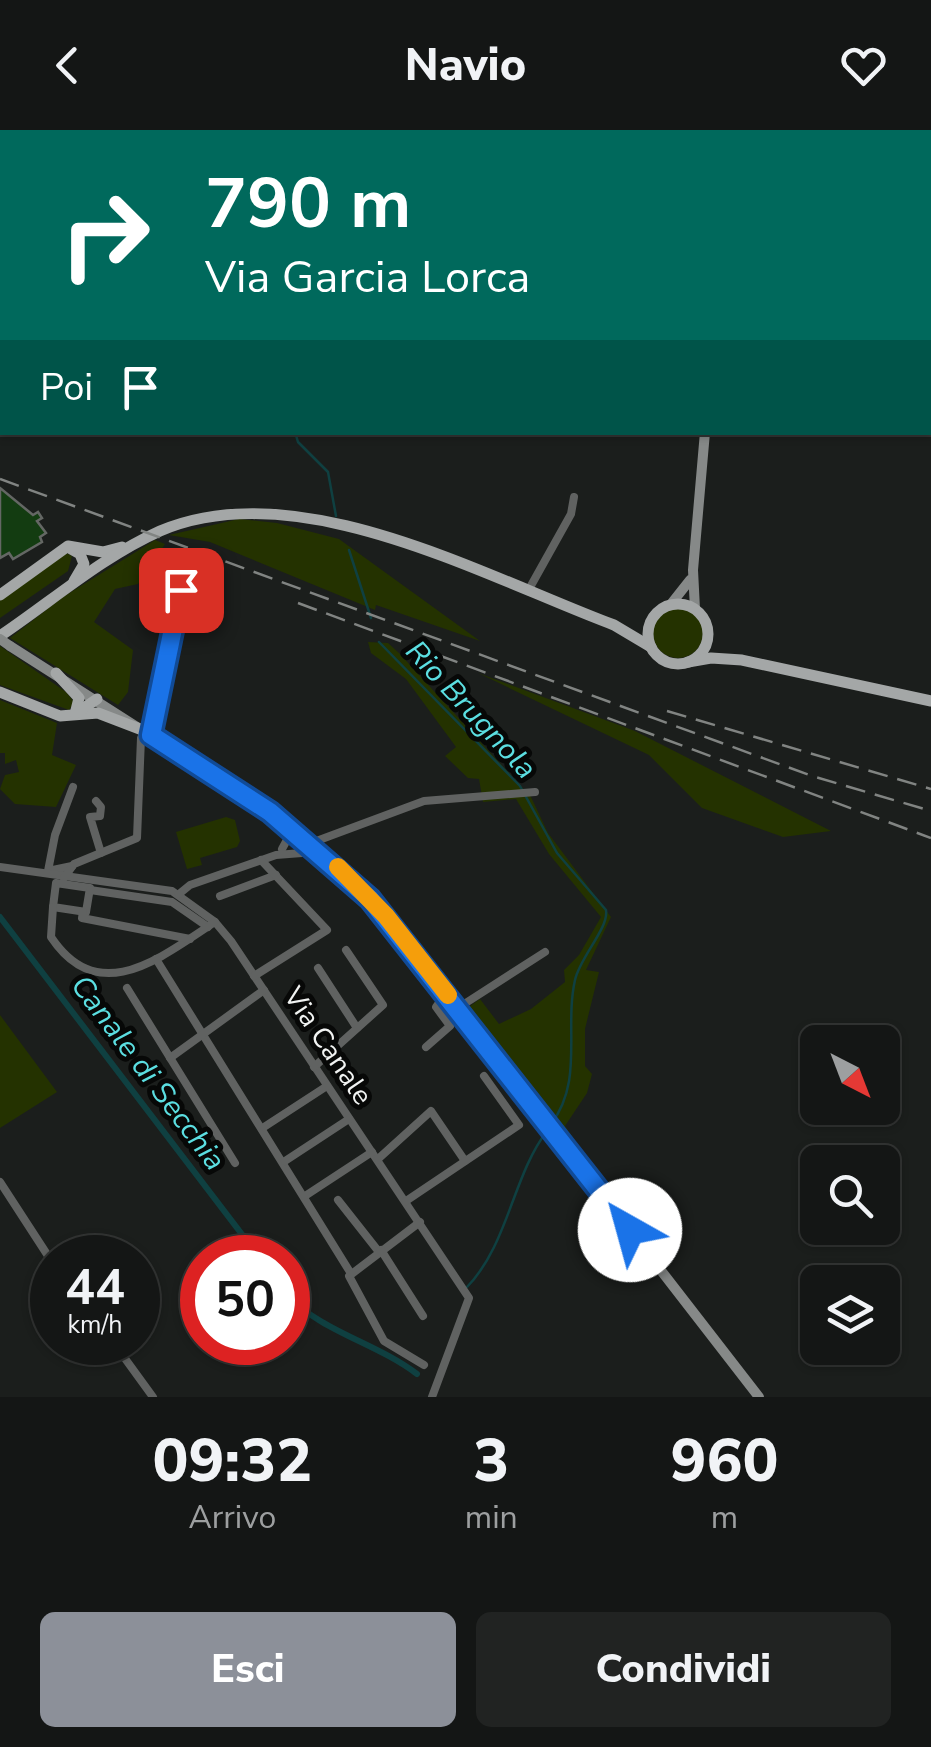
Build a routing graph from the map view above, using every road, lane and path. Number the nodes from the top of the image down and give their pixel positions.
1 (705, 435) edge
2 (574, 497) dead end
3 (131, 546) junction
4 (62, 549) junction
5 (693, 570) junction
6 (70, 588) junction
7 (181, 590) dead end
8 (528, 592) junction
9 (0, 595) edge
10 (671, 604) junction
11 (695, 609) junction
12 (654, 615) junction
13 (614, 625) junction
14 (708, 631) junction
15 (4, 638) edge
16 (650, 647) junction
17 (742, 660) junction
18 (688, 662) junction
19 (56, 673) junction
20 (0, 692) edge
21 (96, 699) junction
22 (931, 701) edge
23 (75, 715) junction
24 (148, 733) junction
25 (73, 786) dead end
26 (527, 793) dead end
27 (96, 800) dead end
28 (270, 812) junction
29 (308, 841) junction
30 (283, 851) junction
31 (101, 852) junction
32 (326, 856) junction
33 (261, 860) junction
34 (0, 866) edge
35 (72, 866) junction
36 (276, 876) junction
37 (59, 880) junction
38 (86, 886) junction
39 (179, 894) junction
40 (220, 896) dead end
41 (52, 908) junction
42 (83, 912) junction
43 (211, 924) junction
44 (190, 939) junction
45 (346, 950) dead end
46 (545, 952) dead end
47 (156, 958) junction
48 (318, 968) dead end
49 (254, 976) junction
50 (127, 988) dead end
51 (264, 990) junction
52 (446, 993) junction
53 (458, 1008) junction
54 (357, 1028) junction
55 (205, 1035) junction
56 (426, 1047) dead end
57 (170, 1058) junction
58 (314, 1066) junction
59 (484, 1076) dead end
60 (327, 1086) junction
61 (349, 1119) junction
62 (264, 1127) junction
63 (375, 1156) junction
64 (465, 1161) junction
65 (234, 1162) dead end
66 (286, 1162) junction
67 (0, 1182) edge
68 (305, 1196) junction
69 (338, 1200) dead end
70 (406, 1201) junction
71 (420, 1222) junction
72 (34, 1235) edge
73 (380, 1251) junction
74 (350, 1272) junction
75 (423, 1316) dead end
76 (130, 1365) edge
77 (424, 1365) dead end
78 (153, 1397) edge
79 (432, 1397) edge
80 (760, 1397) edge

1 - 5 main road
2 - 8 street
3 - 4 main road
3 - 6 main road
3 - 8 main road
4 - 6 main road
4 - 9 main road
5 - 10 main road
5 - 11 main road
6 - 15 main road
7 - 24 street
8 - 13 main road
10 - 11 main road
10 - 12 main road
11 - 14 main road
12 - 13 main road
12 - 16 main road
13 - 16 main road
14 - 17 main road
14 - 18 main road
15 - 19 main road
16 - 18 main road
17 - 18 main road
17 - 22 main road
19 - 21 main road
19 - 23 main road
20 - 23 main road
21 - 23 main road
21 - 24 main road
23 - 24 main road
24 - 28 main road
24 - 31 street
25 - 35 street
26 - 29 street
27 - 31 street
28 - 29 main road
28 - 30 street
29 - 30 street
29 - 32 main road
30 - 32 street
30 - 33 street
31 - 35 street
32 - 52 main road
33 - 36 street
33 - 39 street
34 - 37 street
35 - 37 street
36 - 40 street
36 - 49 street
37 - 38 street
37 - 41 street
38 - 39 street, Via Canale
38 - 42 street
38 - 43 street, Via Canale
39 - 43 street, Via Canale
41 - 42 street
41 - 47 street
42 - 44 street
43 - 44 street
43 - 49 street, Via Canale
44 - 47 street
45 - 54 street
46 - 53 street
47 - 55 street
48 - 54 street
49 - 51 street, Via Canale
50 - 57 street
51 - 55 street
51 - 58 street, Via Canale
52 - 53 main road
52 - 56 street
53 - 80 main road
54 - 58 street
55 - 57 street
55 - 62 street
57 - 65 street
58 - 60 street, Via Canale
59 - 64 street
60 - 61 street, Via Canale
60 - 62 street
61 - 63 street, Via Canale
61 - 66 street
62 - 66 street
63 - 64 street
63 - 68 street
63 - 70 street, Via Canale
64 - 70 street
66 - 68 street
67 - 72 street
68 - 74 street
69 - 73 street
70 - 71 street, Via Canale
71 - 73 street
71 - 79 street, Via Canale
73 - 74 street
73 - 75 street
74 - 77 street
76 - 78 street

